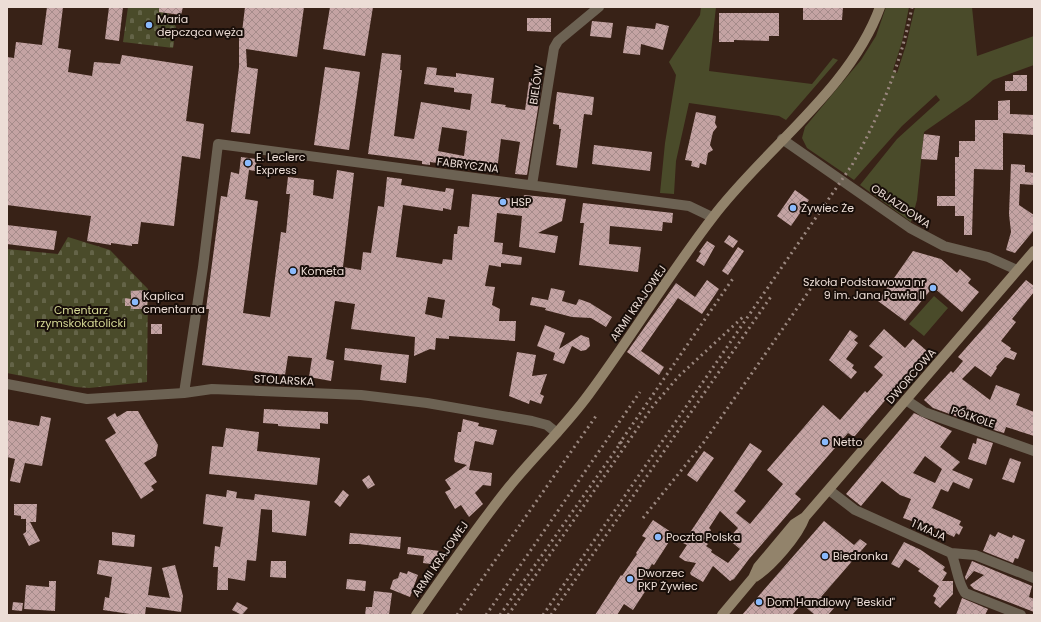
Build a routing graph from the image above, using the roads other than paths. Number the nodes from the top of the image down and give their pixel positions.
1 (599, 7) edge
2 (880, 7) edge
3 (782, 139) junction
4 (532, 186) junction
5 (712, 217) junction
6 (1032, 257) edge
7 (1017, 270) junction
8 (7, 384) edge
9 (184, 393) junction
10 (906, 400) junction
11 (557, 433) junction
12 (1034, 451) edge
13 (829, 490) junction
14 (951, 553) junction
15 (1034, 578) edge
16 (416, 615) edge
17 (722, 615) edge
18 (1021, 615) edge

1 - 4 street, BIELÓW
2 - 3 street, ARMII KRAJOWEJ
3 - 5 street, ARMII KRAJOWEJ
3 - 7 street, OBJAZDOWA
4 - 5 street, FABRYCZNA
4 - 9 street, FABRYCZNA
5 - 11 street, ARMII KRAJOWEJ
6 - 7 street, DWORCOWA
7 - 10 street, DWORCOWA
8 - 9 street, STOLARSKA
9 - 11 street, STOLARSKA
10 - 12 street, PÓŁKOLE
10 - 13 street, DWORCOWA
11 - 16 street, ARMII KRAJOWEJ
13 - 14 street, 1 MAJA
13 - 17 street, DWORCOWA
14 - 15 street
14 - 18 street, 1 MAJA

